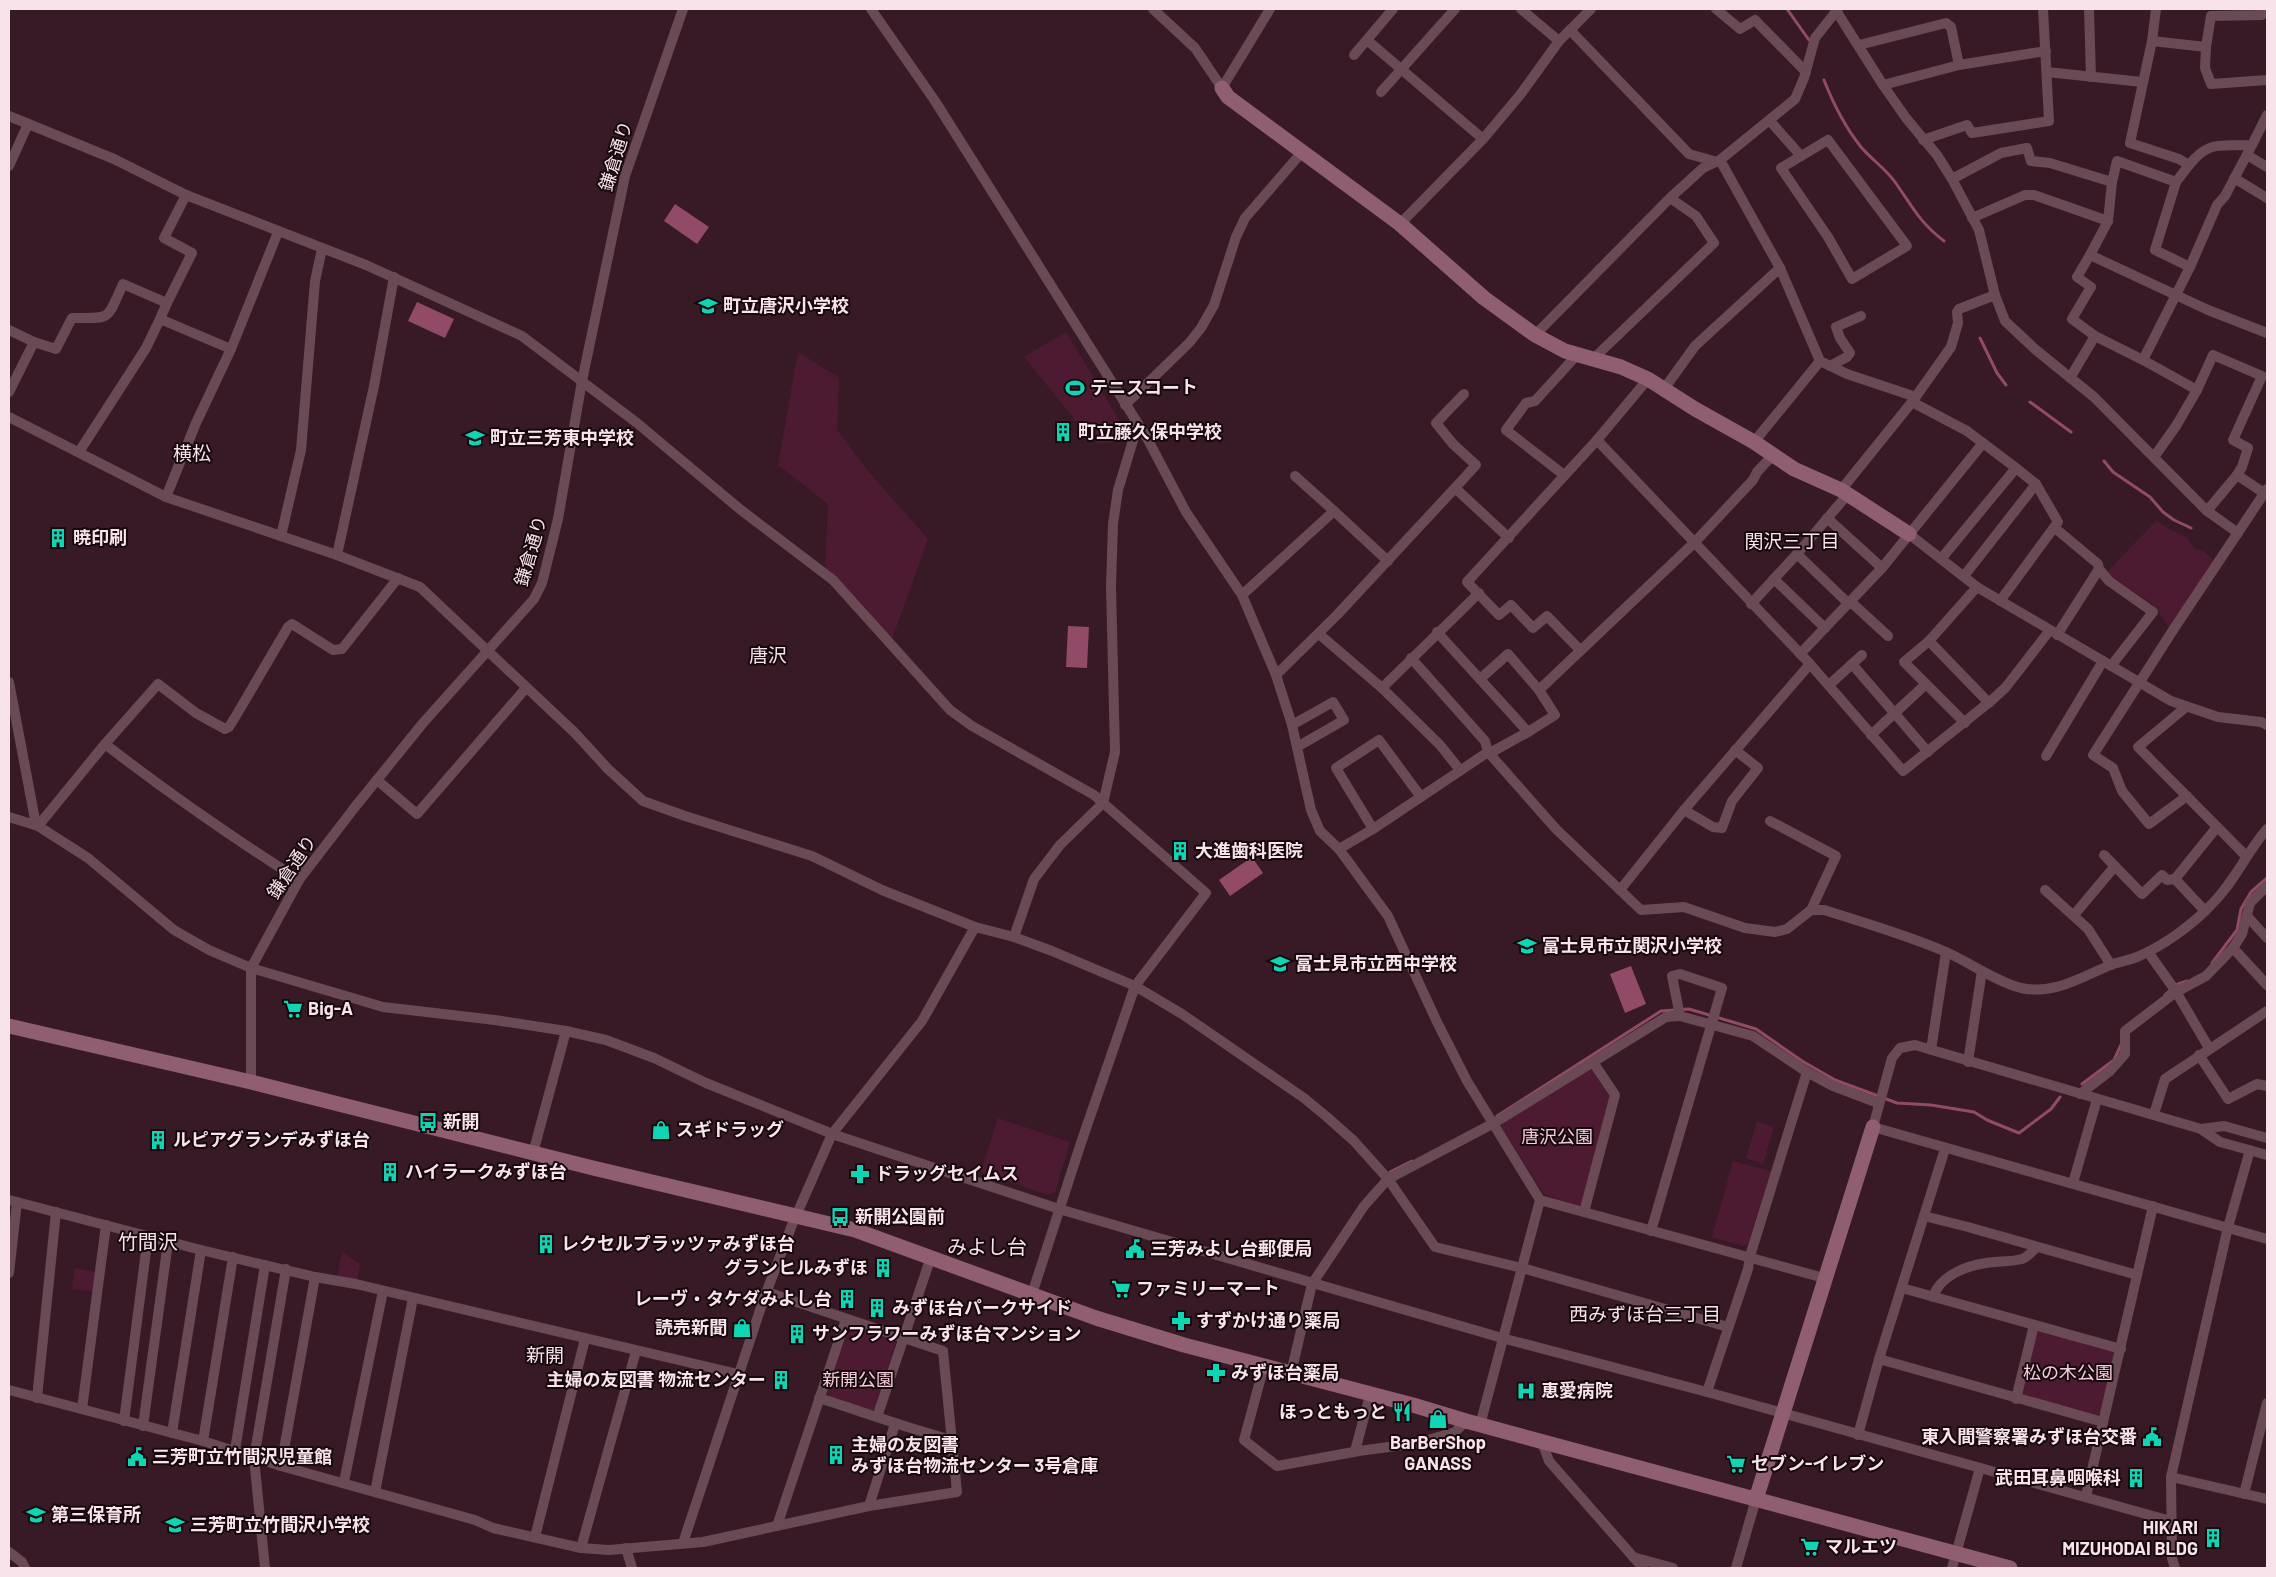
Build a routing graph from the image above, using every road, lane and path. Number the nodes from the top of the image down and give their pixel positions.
1 (683, 9) edge
2 (871, 9) edge
3 (1153, 9) edge
4 (1270, 9) edge
5 (1393, 9) edge
6 (1455, 9) edge
7 (1521, 9) edge
8 (1591, 9) edge
9 (1716, 9) edge
10 (2043, 9) edge
11 (2088, 9) edge
12 (2156, 9) edge
13 (2262, 9) edge
14 (1836, 10) edge
15 (1570, 30) junction
16 (1367, 40) junction
17 (1559, 41) junction
18 (2152, 41) junction
19 (1859, 45) junction
20 (2206, 47) junction
21 (2046, 51) junction
22 (1354, 55) dead end
23 (1959, 65) junction
24 (1401, 69) junction
25 (1806, 72) junction
26 (2048, 72) junction
27 (2091, 77) junction
28 (2267, 80) edge
29 (2142, 82) junction
30 (1883, 85) junction
31 (1222, 88) junction
32 (1381, 92) dead end
33 (2267, 115) edge
34 (9, 116) edge
35 (1770, 121) junction
36 (28, 124) junction
37 (1483, 139) junction
38 (1923, 140) junction
39 (2249, 150) junction
40 (1303, 151) junction
41 (1801, 156) junction
42 (1717, 160) junction
43 (2189, 165) junction
44 (9, 166) edge
45 (2267, 167) edge
46 (2234, 178) junction
47 (1952, 179) junction
48 (2112, 182) junction
49 (2176, 182) junction
50 (186, 195) junction
51 (1670, 198) junction
52 (2267, 198) edge
53 (1972, 218) junction
54 (2108, 222) junction
55 (1400, 224) junction
56 (278, 232) junction
57 (322, 249) junction
58 (2090, 255) junction
59 (2190, 267) junction
60 (1780, 268) junction
61 (394, 277) junction
62 (1995, 295) junction
63 (2178, 296) junction
64 (167, 303) junction
65 (1861, 316) dead end
66 (160, 319) junction
67 (9, 330) edge
68 (2267, 333) edge
69 (1535, 335) junction
70 (2095, 336) junction
71 (34, 342) junction
72 (231, 350) junction
73 (1576, 356) junction
74 (1592, 360) junction
75 (2144, 360) junction
76 (1825, 364) junction
77 (2070, 378) junction
78 (1648, 379) junction
79 (582, 382) junction
80 (1664, 389) junction
81 (2197, 390) junction
82 (9, 392) edge
83 (1464, 394) dead end
84 (1914, 399) junction
85 (1125, 405) junction
86 (9, 417) edge
87 (1138, 424) junction
88 (1597, 440) junction
89 (1754, 442) junction
90 (1983, 443) junction
91 (79, 452) junction
92 (1773, 455) junction
93 (2154, 458) junction
94 (2016, 468) junction
95 (1564, 475) junction
96 (2237, 475) junction
97 (1295, 476) dead end
98 (2036, 484) junction
99 (1455, 488) junction
100 (2266, 491) edge
101 (1844, 492) junction
102 (166, 497) junction
103 (1334, 511) junction
104 (2207, 511) junction
105 (1828, 518) junction
106 (2055, 528) junction
107 (2238, 533) junction
108 (1909, 534) junction
109 (281, 536) junction
110 (1508, 538) junction
111 (1694, 542) junction
112 (1797, 554) junction
113 (337, 555) junction
114 (1942, 559) junction
115 (1388, 561) junction
116 (1882, 568) junction
117 (2099, 568) junction
118 (1964, 576) junction
119 (398, 578) junction
120 (1774, 579) junction
121 (1977, 587) junction
122 (1479, 593) junction
123 (1242, 595) junction
124 (2000, 601) junction
125 (1850, 603) junction
126 (1751, 604) junction
127 (1825, 628) junction
128 (1437, 632) junction
129 (2054, 632) junction
130 (1319, 634) junction
131 (1888, 636) dead end
132 (1929, 641) junction
133 (1580, 650) junction
134 (489, 651) junction
135 (1800, 654) junction
136 (1862, 655) dead end
137 (1411, 658) junction
138 (1810, 664) junction
139 (1852, 664) junction
140 (2107, 664) junction
141 (1276, 675) junction
142 (1480, 678) junction
143 (9, 682) edge
144 (2139, 682) junction
145 (1926, 684) junction
146 (1829, 685) junction
147 (526, 688) junction
148 (1382, 688) junction
149 (1539, 690) junction
150 (1989, 703) junction
151 (2186, 707) junction
152 (1895, 713) junction
153 (1965, 723) junction
154 (1292, 725) junction
155 (2267, 725) edge
156 (1528, 732) junction
157 (1871, 735) junction
158 (105, 744) junction
159 (1297, 747) junction
160 (1735, 750) junction
161 (1489, 752) junction
162 (1928, 752) junction
163 (2046, 756) dead end
164 (1460, 770) junction
165 (377, 780) junction
166 (2187, 796) junction
167 (1421, 797) junction
168 (1103, 803) junction
169 (1684, 810) junction
170 (9, 817) edge
171 (1770, 820) dead end
172 (37, 825) junction
173 (2217, 827) junction
174 (1373, 829) junction
175 (2267, 829) edge
176 (1339, 849) junction
177 (2104, 855) dead end
178 (2246, 856) junction
179 (2115, 866) junction
180 (2175, 879) junction
181 (300, 880) junction
182 (2267, 886) edge
183 (1620, 890) junction
184 (2045, 890) dead end
185 (1811, 910) junction
186 (2205, 911) junction
187 (2074, 915) junction
188 (2247, 916) junction
189 (975, 927) junction
190 (1014, 937) junction
191 (2267, 938) edge
192 (2233, 948) junction
193 (1946, 952) junction
194 (2148, 952) junction
195 (2111, 964) junction
196 (251, 968) junction
197 (1982, 971) junction
198 (2267, 985) edge
199 (1135, 986) junction
200 (2174, 989) junction
201 (2267, 1011) edge
202 (1680, 1015) junction
203 (1713, 1019) junction
204 (9, 1026) edge
205 (566, 1031) junction
206 (2209, 1048) junction
207 (1931, 1050) junction
208 (2199, 1055) junction
209 (1593, 1062) junction
210 (1968, 1062) junction
211 (1807, 1072) junction
212 (251, 1082) junction
213 (2267, 1086) edge
214 (2080, 1094) junction
215 (1880, 1099) junction
216 (2097, 1099) junction
217 (2154, 1114) junction
218 (1494, 1123) junction
219 (1873, 1127) junction
220 (2202, 1129) junction
221 (832, 1134) junction
222 (2267, 1138) edge
223 (1945, 1148) junction
224 (2250, 1150) junction
225 (533, 1153) junction
226 (2267, 1155) edge
227 (1388, 1179) junction
228 (2073, 1183) junction
229 (1540, 1200) junction
230 (13, 1201) edge
231 (2153, 1206) junction
232 (1060, 1209) junction
233 (56, 1212) junction
234 (1584, 1212) junction
235 (797, 1215) junction
236 (1924, 1216) junction
237 (106, 1225) junction
238 (2228, 1227) junction
239 (1651, 1231) junction
240 (148, 1236) junction
241 (2267, 1238) edge
242 (168, 1242) junction
243 (2037, 1247) junction
244 (201, 1250) junction
245 (1750, 1256) junction
246 (233, 1257) junction
247 (931, 1257) junction
248 (265, 1265) junction
249 (1522, 1268) junction
250 (286, 1270) junction
251 (9, 1273) edge
252 (2137, 1275) junction
253 (315, 1277) junction
254 (1824, 1278) junction
255 (1312, 1284) junction
256 (1902, 1288) junction
257 (383, 1291) junction
258 (767, 1292) junction
259 (1032, 1294) junction
260 (1934, 1297) junction
261 (413, 1298) junction
262 (846, 1319) junction
263 (2034, 1325) junction
264 (1728, 1327) junction
265 (903, 1337) junction
266 (1502, 1338) junction
267 (585, 1339) junction
268 (2121, 1348) junction
269 (636, 1351) junction
270 (1879, 1359) junction
271 (1264, 1366) junction
272 (1292, 1373) junction
273 (738, 1374) junction
274 (9, 1390) edge
275 (1707, 1392) junction
276 (1370, 1394) junction
277 (37, 1398) junction
278 (819, 1398) junction
279 (2016, 1399) junction
280 (2267, 1403) edge
281 (82, 1410) junction
282 (1782, 1415) junction
283 (877, 1417) junction
284 (124, 1421) junction
285 (2103, 1422) junction
286 (1473, 1423) junction
287 (895, 1424) junction
288 (143, 1426) junction
289 (172, 1433) junction
290 (1858, 1435) junction
291 (952, 1440) junction
292 (203, 1441) junction
293 (1542, 1442) junction
294 (235, 1450) junction
295 (1355, 1451) junction
296 (254, 1458) junction
297 (281, 1466) junction
298 (1980, 1468) junction
299 (2171, 1477) junction
300 (344, 1482) junction
301 (375, 1492) junction
302 (2244, 1494) junction
303 (2086, 1496) junction
304 (1756, 1499) junction
305 (2267, 1499) edge
306 (869, 1506) junction
307 (2171, 1521) junction
308 (777, 1526) junction
309 (535, 1537) junction
310 (683, 1543) junction
311 (581, 1548) junction
312 (626, 1548) junction
313 (9, 1552) edge
314 (1631, 1556) junction
315 (1954, 1561) edge
316 (25, 1568) edge
317 (265, 1568) edge
318 (632, 1568) edge
319 (1642, 1568) edge
320 (1673, 1568) edge
321 (1736, 1568) edge
322 (2010, 1568) edge
323 (2175, 1568) edge

1 - 79 street, 鎌倉通り
2 - 85 street
3 - 31 street
4 - 31 street
5 - 16 street
6 - 24 street
7 - 17 street
8 - 15 street
9 - 25 street
10 - 21 street
11 - 27 street
12 - 18 street
13 - 20 street
14 - 19 street
14 - 25 street
15 - 17 street
15 - 42 street
16 - 22 street
16 - 24 street
17 - 37 street
18 - 20 street
18 - 29 street
19 - 23 street
19 - 30 street
20 - 28 street
21 - 23 street
21 - 26 street
23 - 30 street
24 - 32 street
24 - 37 street
25 - 35 street
26 - 27 street
26 - 38 street
27 - 29 street
29 - 43 street
30 - 38 street
31 - 40 street
33 - 39 street
34 - 36 street
35 - 41 street
35 - 42 street
36 - 44 street
36 - 50 street
37 - 55 street
38 - 47 street
39 - 43 street
39 - 45 street
39 - 46 street
40 - 55 street
40 - 85 street
41 - 41 street
42 - 51 street
42 - 60 street
43 - 49 street
46 - 52 street
46 - 59 street
47 - 48 street
47 - 53 street
48 - 49 street
48 - 54 street
49 - 59 street
50 - 56 street
50 - 64 street
51 - 69 street
51 - 74 street
53 - 54 street
53 - 62 street
54 - 58 street
55 - 69 street
56 - 57 street
56 - 72 street
57 - 61 street
57 - 109 street
58 - 63 street
58 - 70 street
59 - 63 street
60 - 76 street
60 - 80 street
61 - 79 street
61 - 113 street
62 - 77 street
62 - 84 street
63 - 68 street
63 - 75 street
64 - 66 street
64 - 71 street
65 - 76 street
66 - 72 street
66 - 91 street
67 - 71 street
69 - 73 street
70 - 75 street
70 - 77 street
71 - 82 street
72 - 102 street
73 - 74 street
73 - 95 street
74 - 78 street
75 - 81 street
76 - 84 street
76 - 89 street
77 - 93 street
78 - 80 street
78 - 88 street
79 - 134 street, 鎌倉通り
79 - 168 street
80 - 89 street
81 - 93 street
81 - 96 street
83 - 99 street
84 - 90 street
84 - 101 street
85 - 87 street
86 - 91 street
87 - 123 street
87 - 168 street
88 - 95 street
88 - 111 street
89 - 92 street
90 - 94 street
90 - 108 street
91 - 102 street
92 - 101 street
92 - 111 street
93 - 104 street
94 - 98 street
94 - 114 street
95 - 110 street
96 - 100 street
96 - 104 street
97 - 103 street
98 - 106 street
98 - 118 street
99 - 110 street
99 - 115 street
100 - 107 street
101 - 105 street
101 - 108 street
102 - 109 street
103 - 115 street
103 - 123 street
104 - 107 street
105 - 112 street
105 - 116 street
106 - 117 street
106 - 124 street
107 - 144 street
108 - 114 street
108 - 116 street
109 - 113 street
110 - 122 street
111 - 126 street
111 - 133 street
112 - 120 street
112 - 125 street
113 - 119 street
114 - 118 street
115 - 130 street
116 - 125 street
117 - 129 street
117 - 140 street
118 - 121 street
119 - 134 street
119 - 158 street
120 - 126 street
120 - 127 street
121 - 124 street
121 - 132 street
122 - 128 street
122 - 133 street
123 - 141 street
124 - 129 street
125 - 127 street
125 - 131 street
126 - 135 street
127 - 135 street
128 - 137 street
128 - 142 street
129 - 140 street
129 - 150 street
130 - 141 street
130 - 148 street
132 - 145 street
132 - 150 street
133 - 149 street
134 - 147 street
134 - 165 street, 鎌倉通り
135 - 138 street
136 - 139 street
137 - 148 street
137 - 161 street
138 - 146 street
138 - 160 street
139 - 146 street
139 - 152 street
140 - 144 street
140 - 163 street
141 - 154 street
142 - 149 street
142 - 156 street
143 - 172 street
144 - 151 street
144 - 166 street
145 - 152 street
145 - 153 street
146 - 157 street
147 - 165 street
147 - 189 street
148 - 164 street
149 - 156 street
150 - 153 street
151 - 155 street
151 - 166 street
152 - 157 street
152 - 162 street
153 - 162 street
154 - 159 street
154 - 159 street
156 - 161 street
157 - 162 street
158 - 172 street
158 - 181 street
159 - 176 street
160 - 169 street
160 - 169 street
161 - 164 street
161 - 183 street
164 - 167 street
165 - 181 street, 鎌倉通り
166 - 173 street
167 - 174 street
167 - 174 street
168 - 190 street
168 - 199 street
169 - 183 street
170 - 172 street
171 - 185 street
172 - 196 street
173 - 178 street
173 - 180 street
174 - 176 street
175 - 178 street
176 - 218 street
177 - 179 street
178 - 186 street
179 - 180 street
179 - 187 street
180 - 186 street
181 - 196 street, 鎌倉通り
182 - 188 street
183 - 185 street
184 - 187 street
185 - 193 street
186 - 194 street
187 - 195 street
188 - 191 street
188 - 192 street
189 - 190 street
189 - 221 street
190 - 199 street
192 - 198 street
192 - 200 street
193 - 197 street
193 - 207 street
194 - 195 street
194 - 200 street
195 - 197 street
196 - 205 street
196 - 212 street, 鎌倉通り
197 - 210 street
199 - 227 street
199 - 232 street
200 - 206 street
200 - 214 street
201 - 206 street
202 - 203 street
202 - 203 street
202 - 209 street
203 - 211 street
203 - 239 street
204 - 212 street
205 - 221 street
205 - 225 street
206 - 208 street
207 - 210 street
207 - 215 street
208 - 213 street
208 - 217 street
209 - 218 street
209 - 234 street
210 - 214 street
211 - 215 street
211 - 245 street
212 - 225 street
214 - 216 street
215 - 219 street
216 - 217 street
216 - 228 street
217 - 220 street
218 - 227 street
218 - 229 street
219 - 223 street
219 - 254 street
220 - 222 street
220 - 224 street
221 - 232 street
221 - 235 street
223 - 228 street
223 - 236 street
224 - 226 street
224 - 238 street
225 - 235 street
227 - 249 street
227 - 255 street
228 - 231 street
229 - 234 street
229 - 249 street
230 - 233 street
230 - 251 street
231 - 238 street
231 - 252 street
232 - 255 street
232 - 259 street
233 - 237 street
233 - 277 street
234 - 239 street
235 - 247 street
235 - 258 street
236 - 243 street
236 - 256 street
237 - 240 street
237 - 281 street
238 - 241 street
238 - 299 street
239 - 245 street
240 - 242 street
240 - 284 street
242 - 244 street
242 - 288 street
243 - 252 street
243 - 260 street
244 - 246 street
244 - 289 street
245 - 254 street
245 - 264 street
246 - 248 street
246 - 292 street
247 - 259 street
247 - 265 street
248 - 250 street
248 - 294 street
249 - 264 street
249 - 266 street
250 - 253 street
250 - 296 street
252 - 268 street
253 - 257 street
253 - 297 street
254 - 282 street
255 - 266 street
255 - 272 street
256 - 260 street
256 - 270 street
257 - 261 street
257 - 300 street
258 - 262 street
258 - 273 street
259 - 271 street
260 - 263 street
261 - 267 street
261 - 301 street
262 - 265 street
262 - 278 street
263 - 268 street
263 - 279 street
264 - 275 street
265 - 283 street
265 - 291 street
266 - 275 street
266 - 286 street
267 - 269 street
267 - 309 street
268 - 285 street
269 - 273 street
269 - 311 street
270 - 279 street
270 - 290 street
271 - 272 street
271 - 295 street
272 - 276 street
273 - 310 street
274 - 277 street
275 - 282 street
276 - 286 street
276 - 295 street
277 - 281 street
278 - 283 street
278 - 308 street
279 - 285 street
280 - 302 street
281 - 284 street
282 - 290 street
282 - 304 street
283 - 287 street
284 - 288 street
285 - 303 street
286 - 293 street
286 - 295 street
287 - 291 street
287 - 306 street
288 - 289 street
289 - 292 street
290 - 298 street
291 - 306 street
292 - 294 street
293 - 304 street
293 - 314 street
294 - 296 street
296 - 297 street
296 - 317 street
297 - 300 street
298 - 303 street
298 - 315 street
299 - 302 street
299 - 307 street
300 - 301 street
301 - 309 street
302 - 305 street
303 - 307 street
304 - 315 street
304 - 321 street
306 - 308 street
307 - 323 street
308 - 310 street
309 - 311 street
310 - 312 street
311 - 312 street
312 - 318 street
313 - 316 street
314 - 319 street
314 - 320 street
315 - 322 street

